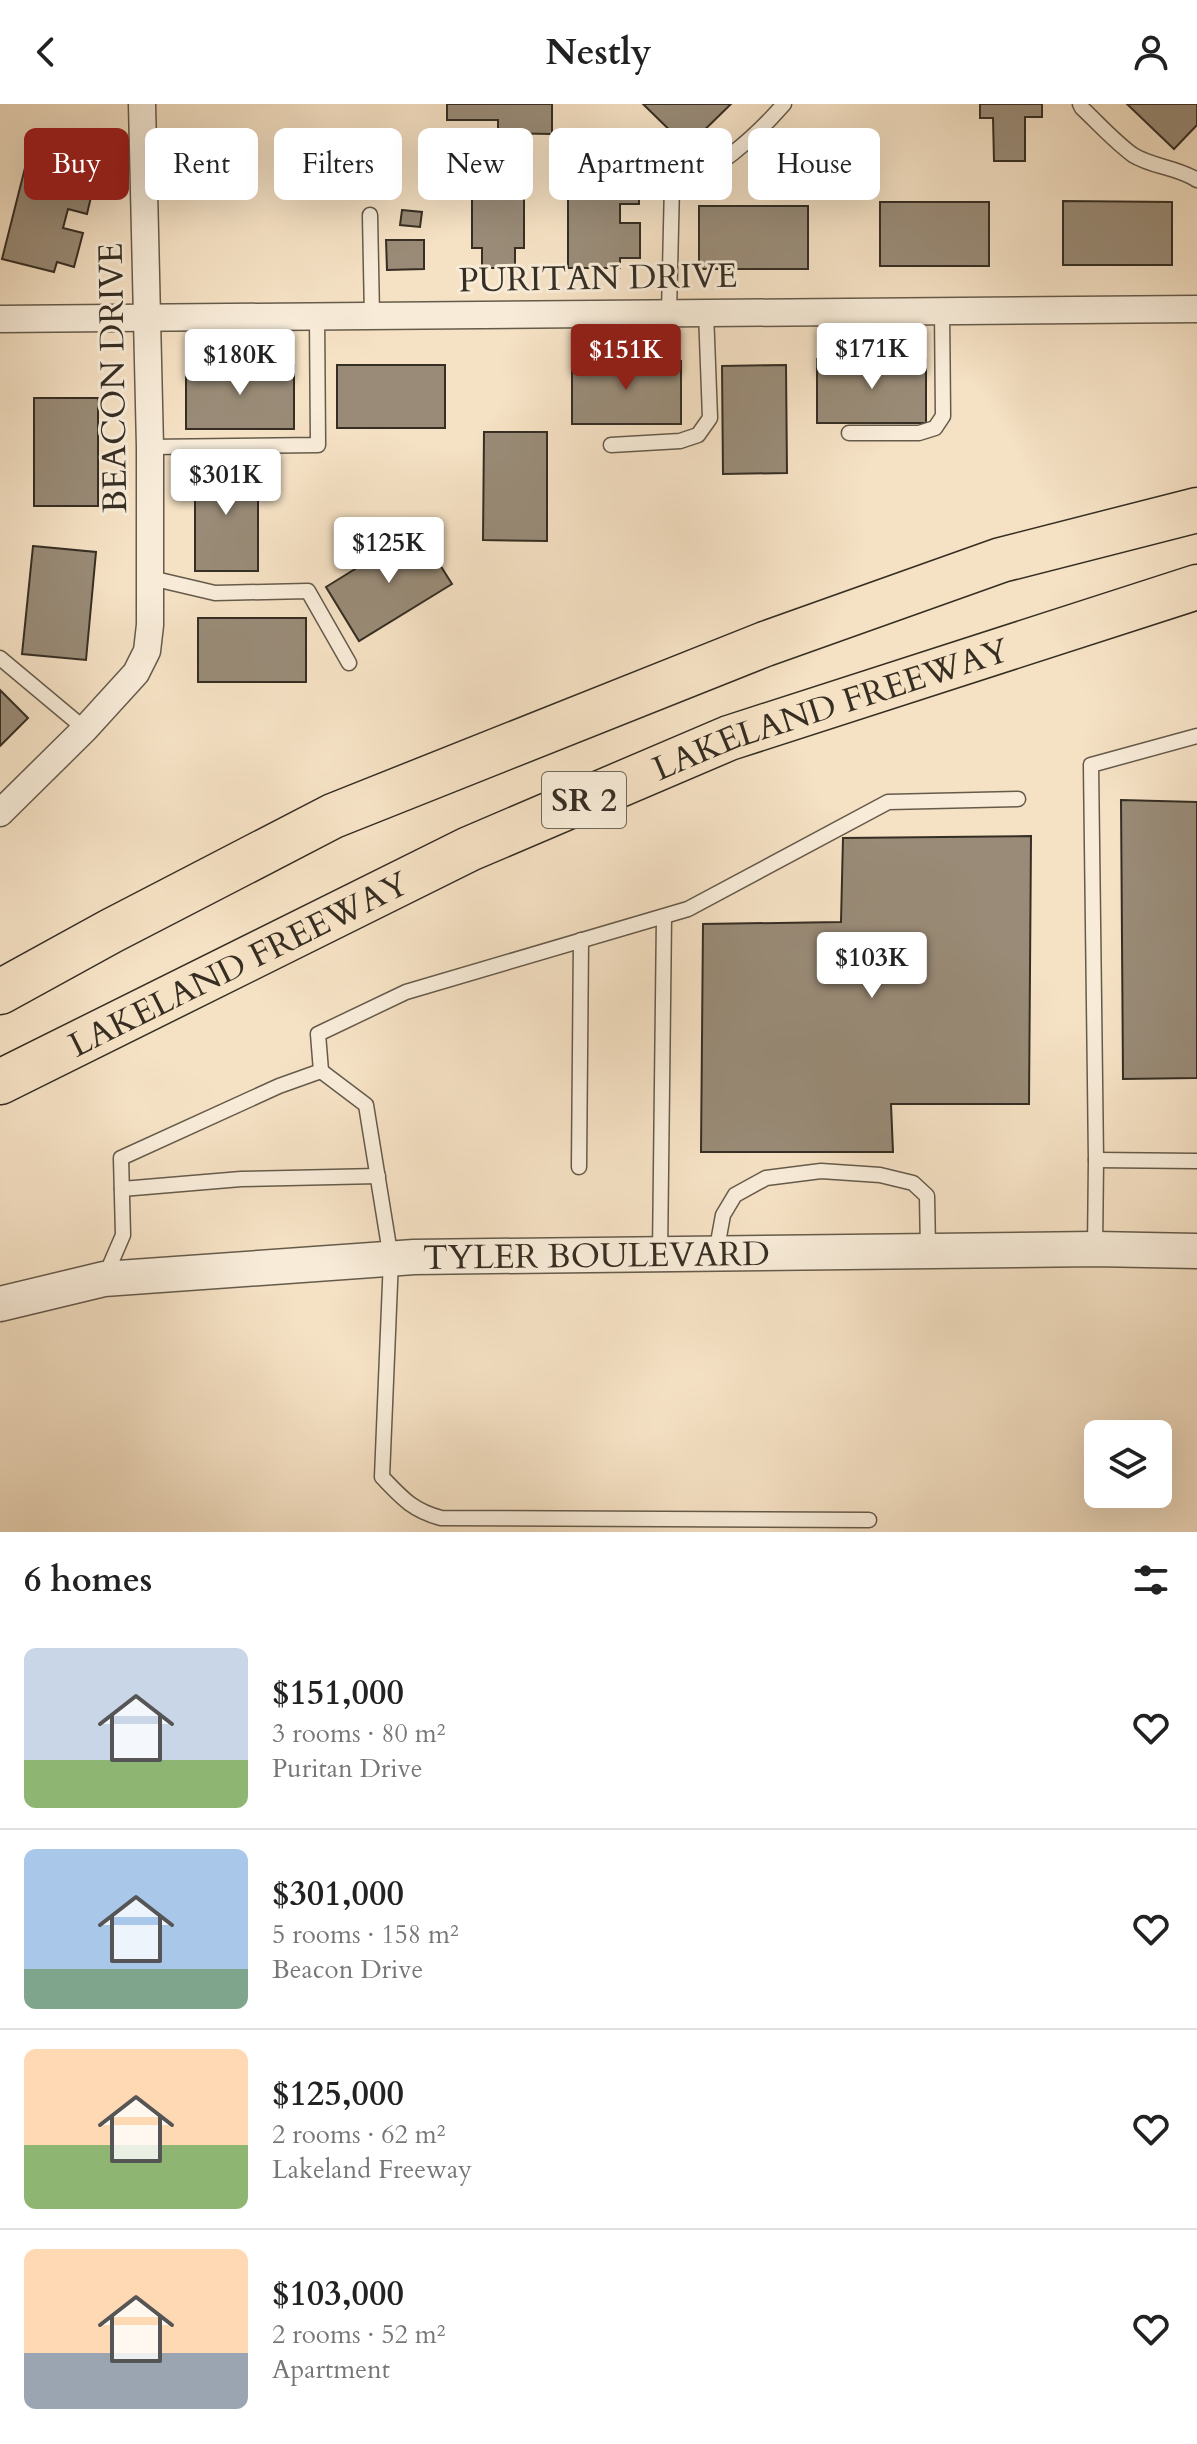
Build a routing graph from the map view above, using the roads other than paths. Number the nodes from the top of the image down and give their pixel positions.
1 (142, 104) edge
2 (784, 104) edge
3 (1080, 104) edge
4 (1197, 180) edge
5 (370, 215) dead end
6 (1197, 309) edge
7 (942, 310) junction
8 (706, 312) junction
9 (669, 313) junction
10 (317, 316) junction
11 (372, 316) junction
12 (148, 318) junction
13 (0, 319) edge
14 (849, 433) dead end
15 (611, 445) dead end
16 (150, 447) junction
17 (1197, 510) edge
18 (151, 578) junction
19 (1197, 587) edge
20 (0, 658) edge
21 (349, 663) dead end
22 (85, 729) junction
23 (1197, 736) edge
24 (1018, 799) dead end
25 (0, 813) edge
26 (664, 917) junction
27 (581, 940) junction
28 (0, 992) edge
29 (321, 1071) junction
30 (0, 1082) edge
31 (1096, 1160) junction
32 (1197, 1161) edge
33 (579, 1167) dead end
34 (378, 1176) junction
35 (122, 1189) junction
36 (1095, 1249) junction
37 (928, 1251) junction
38 (1197, 1251) edge
39 (660, 1254) junction
40 (716, 1254) junction
41 (391, 1259) junction
42 (104, 1279) junction
43 (0, 1304) edge
44 (869, 1520) dead end

1 - 12 street, BEACON DRIVE
2 - 9 lane
3 - 4 lane
5 - 11 lane
6 - 7 street, PURITAN DRIVE
7 - 8 street, PURITAN DRIVE
7 - 14 lane
8 - 9 street, PURITAN DRIVE
8 - 15 lane
9 - 11 street, PURITAN DRIVE
10 - 11 street, PURITAN DRIVE
10 - 12 street, PURITAN DRIVE
10 - 16 lane
12 - 13 street, PURITAN DRIVE
12 - 16 street, BEACON DRIVE
16 - 18 street, BEACON DRIVE
17 - 28 highway, SR 2
18 - 21 lane
18 - 22 street, BEACON DRIVE
19 - 30 highway, LAKELAND FREEWAY / SR 2
20 - 22 lane
22 - 25 street
23 - 31 lane
24 - 26 lane
26 - 27 lane
26 - 39 lane
27 - 29 lane
27 - 33 lane
29 - 34 lane
29 - 35 lane
31 - 32 lane
31 - 36 lane
34 - 35 lane
34 - 41 lane
35 - 42 lane
36 - 37 street, TYLER BOULEVARD
36 - 38 street, TYLER BOULEVARD
37 - 40 street, TYLER BOULEVARD
37 - 40 lane
39 - 40 street, TYLER BOULEVARD
39 - 41 street, TYLER BOULEVARD
41 - 42 street, TYLER BOULEVARD
41 - 44 lane
42 - 43 street, TYLER BOULEVARD

